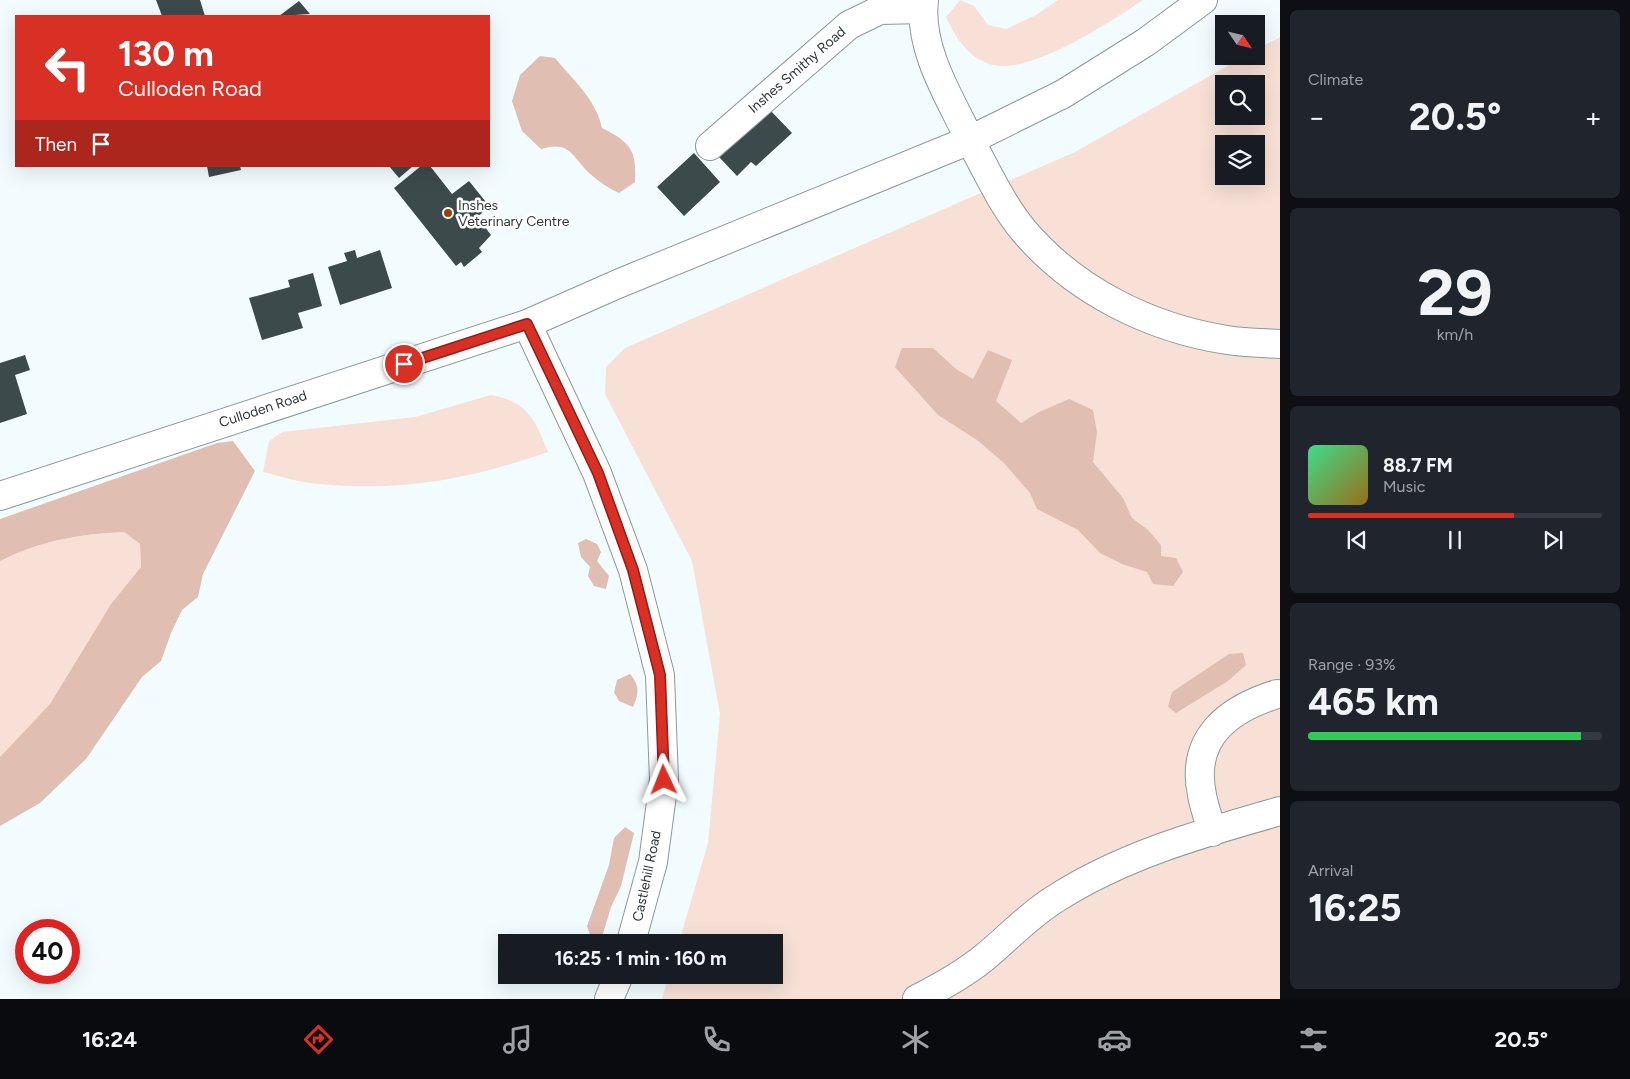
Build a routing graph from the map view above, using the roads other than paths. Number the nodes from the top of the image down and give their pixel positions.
1 (1203, 0) edge
2 (924, 5) edge
3 (970, 140) junction
4 (710, 146) dead end
5 (527, 324) junction
6 (1280, 344) edge
7 (0, 496) edge
8 (1277, 694) dead end
9 (1280, 811) edge
10 (1212, 832) junction
11 (633, 934) edge
12 (917, 999) edge

1 - 3 street, Culloden Road
2 - 3 street
2 - 4 street, Inshes Smithy Road
3 - 5 street, Culloden Road
3 - 6 street
5 - 7 street, Culloden Road
5 - 11 street, Castlehill Road
8 - 10 street
9 - 10 street
10 - 12 street

